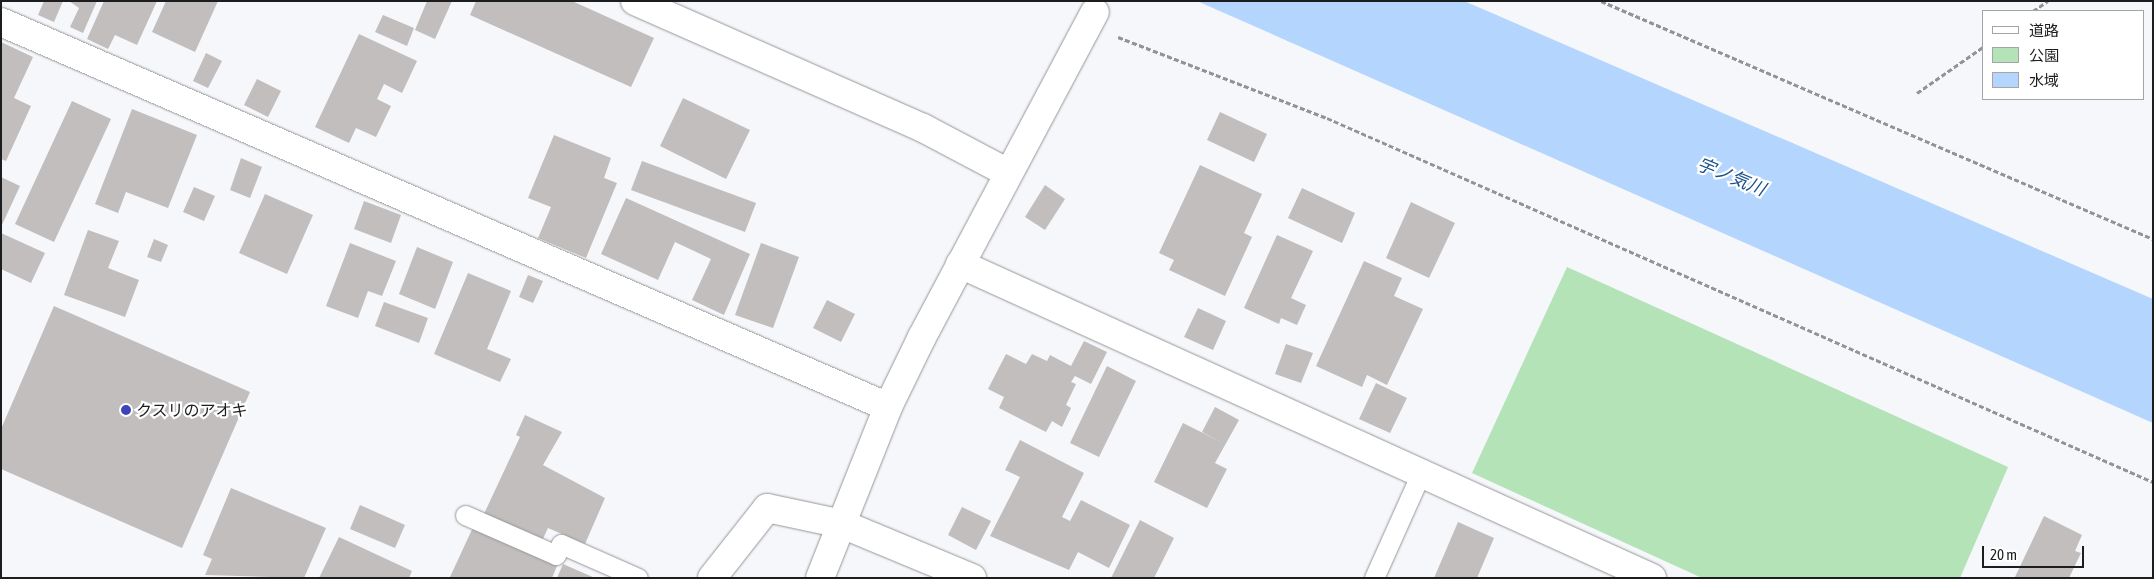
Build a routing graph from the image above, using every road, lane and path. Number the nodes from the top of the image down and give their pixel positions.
1 (636, 1) edge
2 (1600, 1) edge
3 (2048, 1) edge
4 (2034, 10) edge
5 (1095, 13) edge
6 (1, 22) edge
7 (1982, 48) edge
8 (1917, 93) dead end
9 (1008, 173) junction
10 (2153, 240) edge
11 (960, 264) junction
12 (888, 407) junction
13 (1422, 473) junction
14 (2153, 482) edge
15 (465, 515) dead end
16 (842, 524) junction
17 (638, 578) edge
18 (712, 578) edge
19 (820, 578) edge
20 (972, 578) edge
21 (1374, 578) edge
22 (1652, 578) edge

1 - 9 street
2 - 10 path
3 - 4 path
5 - 9 street
5 - 14 path
6 - 12 street
7 - 8 path
9 - 11 street
11 - 12 street
11 - 13 street
12 - 16 street
13 - 21 lane
13 - 22 street
15 - 17 lane
16 - 18 street
16 - 19 street
16 - 20 street

